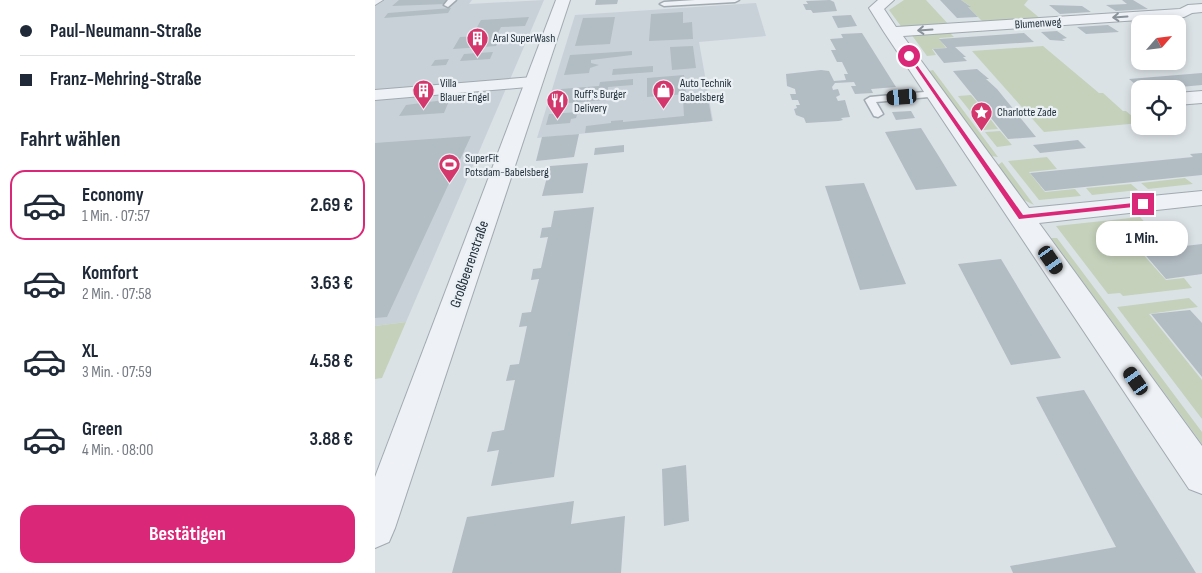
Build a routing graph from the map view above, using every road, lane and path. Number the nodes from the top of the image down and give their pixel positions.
1 (563, 0) edge
2 (735, 0) edge
3 (880, 1) edge
4 (664, 4) dead end
5 (1202, 8) edge
6 (1184, 13) junction
7 (1202, 16) edge
8 (892, 32) junction
9 (533, 82) junction
10 (935, 94) junction
11 (375, 95) edge
12 (1202, 97) edge
13 (1186, 98) edge
14 (877, 114) dead end
15 (1202, 198) edge
16 (1021, 218) junction
17 (1202, 476) edge
18 (375, 528) edge

1 - 9 street, Großbeerenstraße
2 - 4 lane
3 - 8 street
5 - 6 street, Blumenweg
6 - 7 street, Blumenweg
6 -> 8 street, Blumenweg
8 - 10 street
9 - 11 street
9 - 18 street, Großbeerenstraße
10 - 14 lane
10 - 16 street
12 - 13 street
15 - 16 street
16 - 17 street

